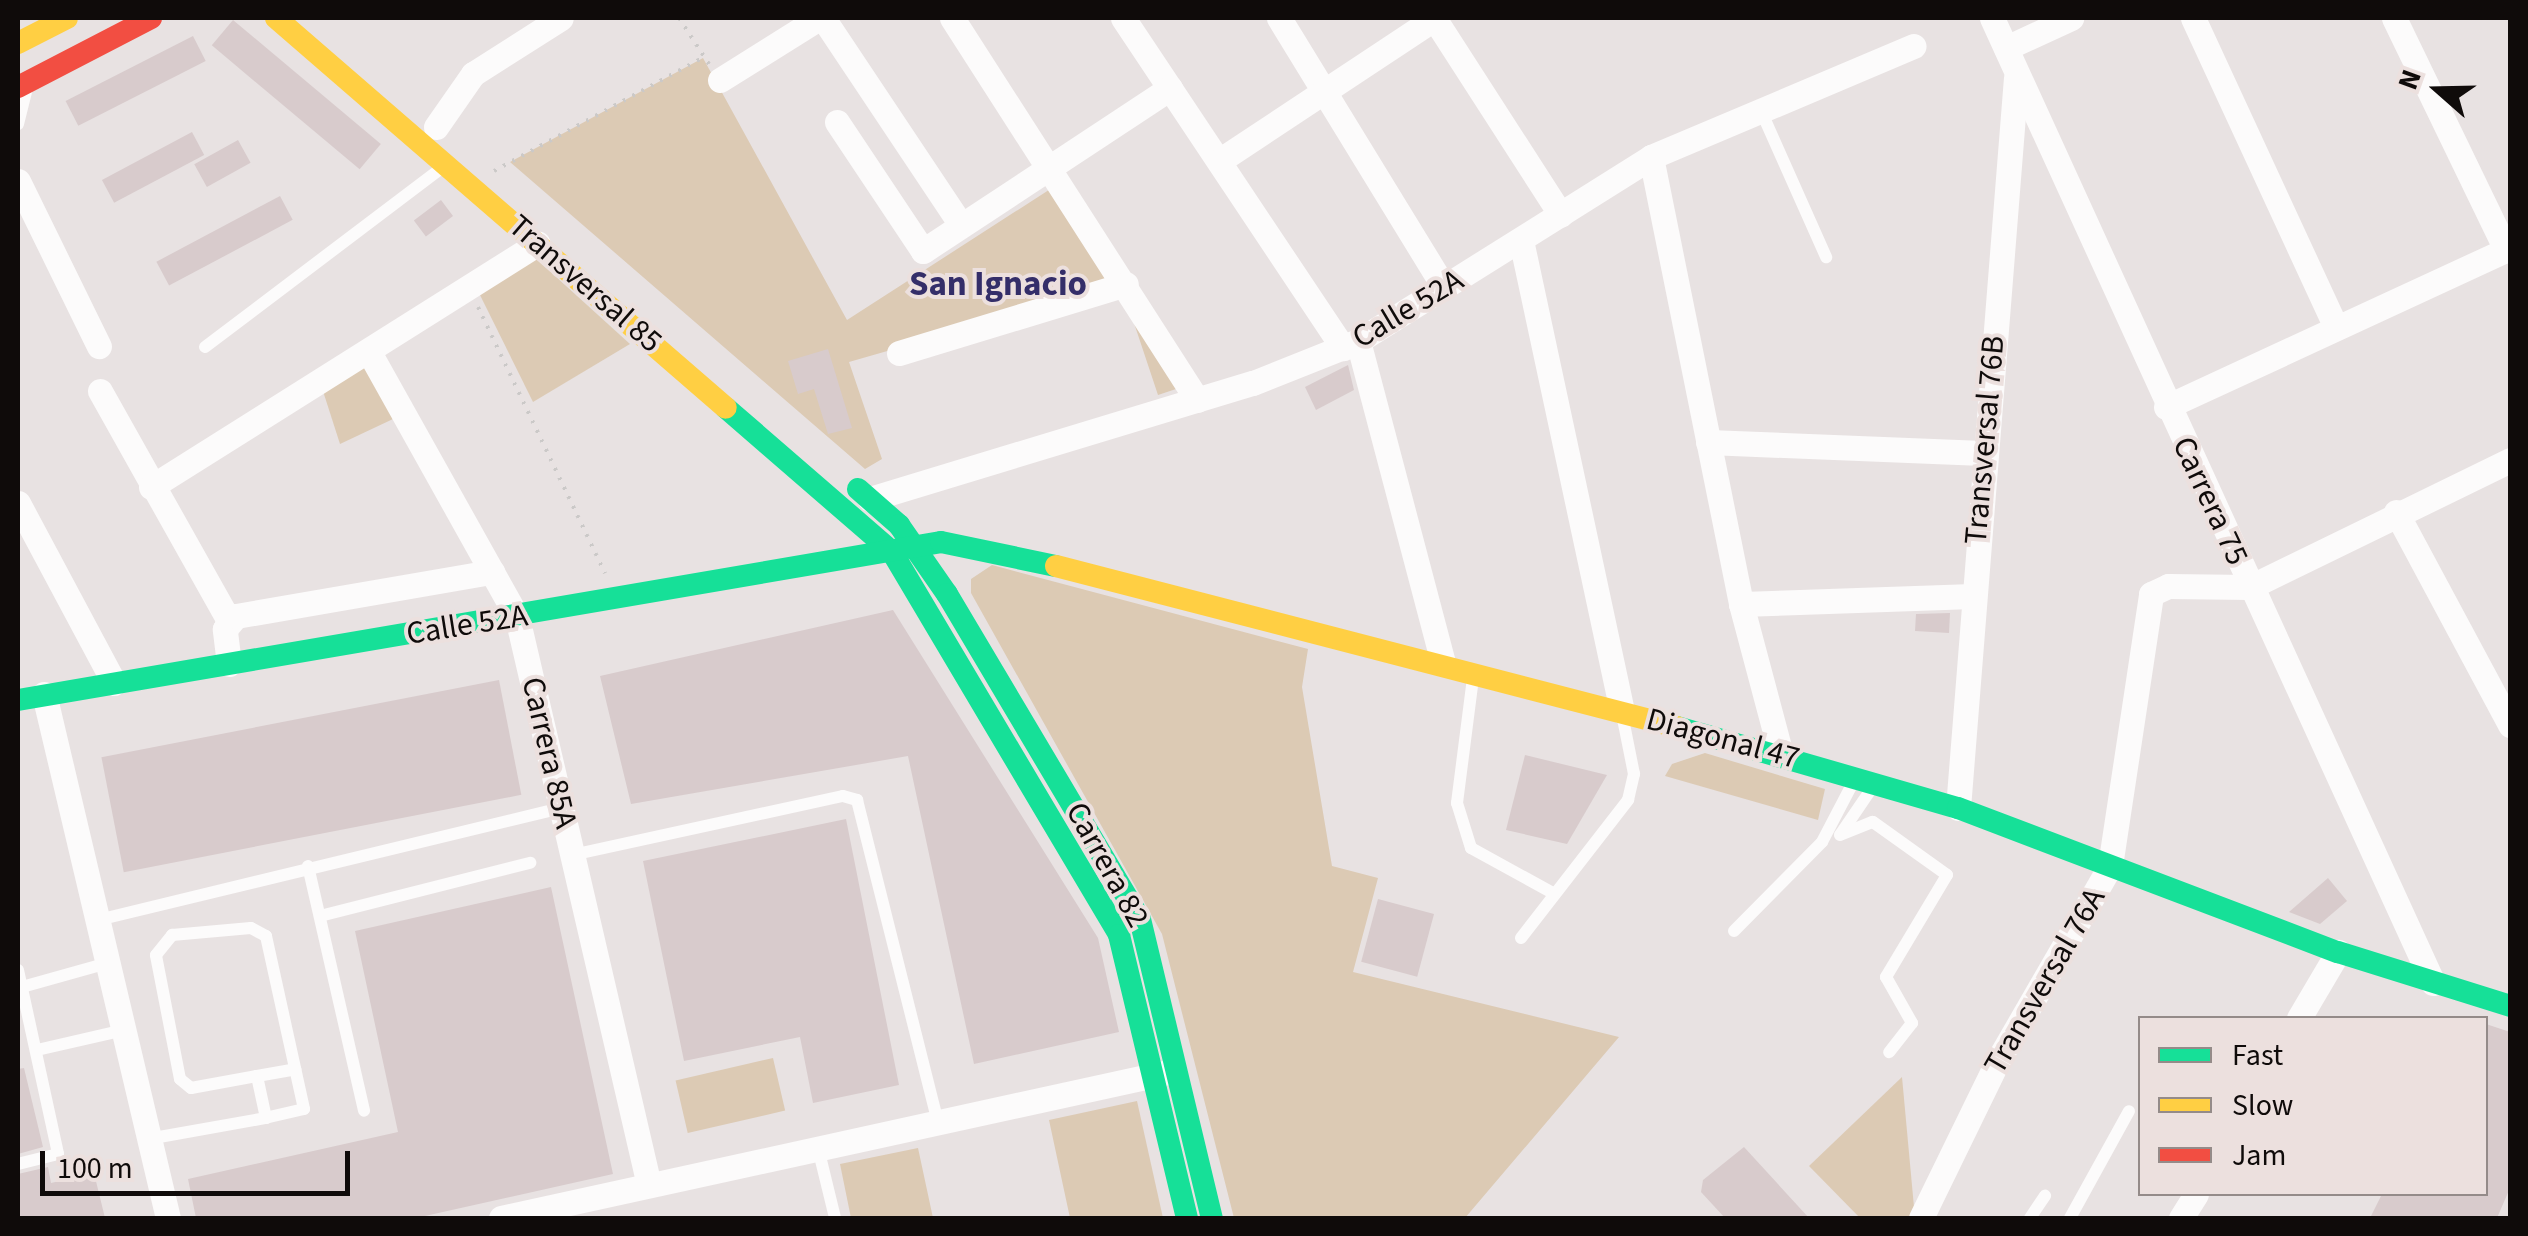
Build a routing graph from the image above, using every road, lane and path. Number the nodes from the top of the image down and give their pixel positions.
1 (67, 18) edge
2 (151, 18) edge
3 (276, 18) edge
4 (308, 18) edge
5 (561, 18) edge
6 (679, 18) edge
7 (821, 18) edge
8 (952, 18) edge
9 (1123, 18) edge
10 (1279, 18) edge
11 (1435, 18) edge
12 (1992, 18) edge
13 (2070, 18) edge
14 (2193, 18) edge
15 (2394, 18) edge
16 (18, 43) edge
17 (1914, 46) dead end
18 (2006, 48) junction
19 (704, 57) junction
20 (2016, 73) junction
21 (720, 80) joint
22 (23, 84) edge
23 (1170, 88) junction
24 (1324, 92) junction
25 (1762, 113) junction
26 (837, 122) dead end
27 (18, 124) edge
28 (436, 128) junction
29 (454, 157) junction
30 (1651, 157) junction
31 (1219, 162) junction
32 (1048, 168) junction
33 (490, 174) junction
34 (18, 181) edge
35 (1560, 215) junction
36 (962, 226) junction
37 (1522, 240) junction
38 (538, 243) junction
39 (2508, 249) edge
40 (1826, 258) dead end
41 (1126, 284) junction
42 (1443, 286) junction
43 (469, 288) junction
44 (2336, 328) junction
45 (1350, 345) junction
46 (99, 346) dead end
47 (205, 346) dead end
48 (369, 352) junction
49 (899, 353) dead end
50 (100, 391) dead end
51 (1197, 400) junction
52 (2166, 407) junction
53 (1708, 442) junction
54 (1983, 453) junction
55 (2510, 460) edge
56 (151, 487) junction
57 (870, 500) junction
58 (18, 503) edge
59 (2396, 512) junction
60 (916, 547) junction
61 (892, 552) junction
62 (492, 572) junction
63 (2250, 587) junction
64 (1973, 596) junction
65 (618, 600) junction
66 (1742, 604) junction
67 (517, 617) junction
68 (229, 621) junction
69 (1443, 663) junction
70 (229, 664) junction
71 (1474, 672) junction
72 (114, 683) junction
73 (44, 694) junction
74 (18, 700) edge
75 (1622, 712) junction
76 (2510, 726) edge
77 (1781, 754) junction
78 (1866, 780) junction
79 (561, 808) junction
80 (1958, 808) junction
81 (572, 855) junction
82 (530, 863) dead end
83 (308, 866) junction
84 (2110, 866) junction
85 (1554, 893) junction
86 (320, 916) junction
87 (98, 920) junction
88 (1734, 931) dead end
89 (1522, 938) dead end
90 (2338, 952) junction
91 (108, 963) junction
92 (18, 970) edge
93 (2434, 983) junction
94 (22, 987) junction
95 (2510, 1006) edge
96 (2300, 1016) edge
97 (124, 1030) junction
98 (37, 1050) junction
99 (1889, 1052) dead end
100 (296, 1069) junction
101 (1178, 1070) junction
102 (1152, 1075) junction
103 (257, 1076) junction
104 (364, 1111) dead end
105 (2129, 1111) dead end
106 (266, 1118) junction
107 (938, 1122) junction
108 (148, 1139) junction
109 (818, 1148) junction
110 (18, 1164) edge
111 (649, 1186) junction
112 (2045, 1196) dead end
113 (2195, 1196) edge
114 (168, 1218) edge
115 (501, 1218) edge
116 (835, 1218) edge
117 (1187, 1218) edge
118 (1212, 1218) edge
119 (1921, 1218) edge
120 (2030, 1218) edge
121 (2070, 1218) edge
122 (2181, 1218) edge

1 - 16 street
2 - 22 street
3 - 29 street, Transversal 85
4 - 28 street, Transversal 85
5 - 28 street
6 - 19 path
7 - 21 street
7 - 36 street
8 - 32 street
9 - 23 street
10 - 24 street
11 - 24 street
11 - 35 street
12 - 18 street, Carrera 75
13 - 18 street
14 - 44 street
15 - 39 street
17 - 25 street, Calle 52A
18 - 20 street, Carrera 75
19 - 21 path
19 - 33 path
20 - 52 street, Carrera 75
20 - 54 street, Transversal 76B
22 - 27 lane
23 - 31 street
23 - 32 street
24 - 31 street
24 - 42 street
25 - 30 street, Calle 52A
25 - 40 lane
26 - 36 street
28 - 29 street, Transversal 85
29 - 33 street, Transversal 85
29 - 38 street, Transversal 85
29 - 47 lane
30 - 35 street, Calle 52A
30 - 53 street
31 - 45 street
32 - 36 street
32 - 41 street
33 - 57 street, Transversal 85
34 - 46 street
35 - 37 street, Calle 52A
37 - 42 street, Calle 52A
37 - 75 street
38 - 43 street
38 - 61 street, Transversal 85
39 - 44 street
41 - 49 street
41 - 51 street
42 - 45 street, Calle 52A
43 - 48 street
43 - 65 path
44 - 52 street
45 - 51 street, Calle 52A
45 - 69 street
48 - 56 street
48 - 62 street, Carrera 85A
50 - 56 street
51 - 57 street, Calle 52A
52 - 63 street, Carrera 75
53 - 54 street
53 - 66 street
54 - 64 street, Transversal 76B
55 - 59 street
56 - 68 street
57 - 60 street, Transversal 85
58 - 72 street
59 - 63 street
59 - 76 street
60 - 61 street, Calle 52A
60 - 69 street, Diagonal 47
60 - 101 street, Carrera 82
61 - 65 street, Calle 52A
61 - 102 street, Carrera 82
62 - 67 street, Carrera 85A
62 - 68 street
63 - 84 street, Transversal 76A
63 - 93 street, Carrera 75
64 - 66 street
64 - 80 street, Transversal 76B
65 - 67 street, Calle 52A
66 - 77 street
67 - 70 street, Calle 52A
67 - 79 street, Carrera 85A
68 - 70 street
69 - 71 street, Diagonal 47
70 - 72 street, Calle 52A
71 - 75 street, Diagonal 47
71 - 85 lane
72 - 73 street, Calle 52A
73 - 74 street, Calle 52A
73 - 87 street
75 - 77 street, Diagonal 47
75 - 85 lane
77 - 78 street, Diagonal 47
78 - 80 street, Diagonal 47
78 - 88 lane
78 - 99 lane
79 - 81 street, Carrera 85A
79 - 83 lane
80 - 84 street, Diagonal 47
81 - 107 lane
81 - 111 street, Carrera 85A
82 - 86 lane
83 - 86 lane
83 - 87 lane
84 - 90 street, Diagonal 47
84 - 119 street, Transversal 76A
85 - 89 lane
86 - 104 lane
87 - 91 street
90 - 93 street, Diagonal 47
90 - 96 street
91 - 94 lane
91 - 97 street
92 - 94 lane
93 - 95 street, Diagonal 47
94 - 98 lane
97 - 98 lane
97 - 108 street
98 - 110 lane
100 - 103 lane
100 - 103 lane
100 - 106 lane
101 - 102 street
101 - 118 street, Carrera 82
102 - 107 street
102 - 117 street, Carrera 82
103 - 106 lane
105 - 121 lane
106 - 108 lane
107 - 109 street
108 - 114 street
109 - 111 street
109 - 116 lane
111 - 115 street
112 - 120 lane
113 - 122 street

